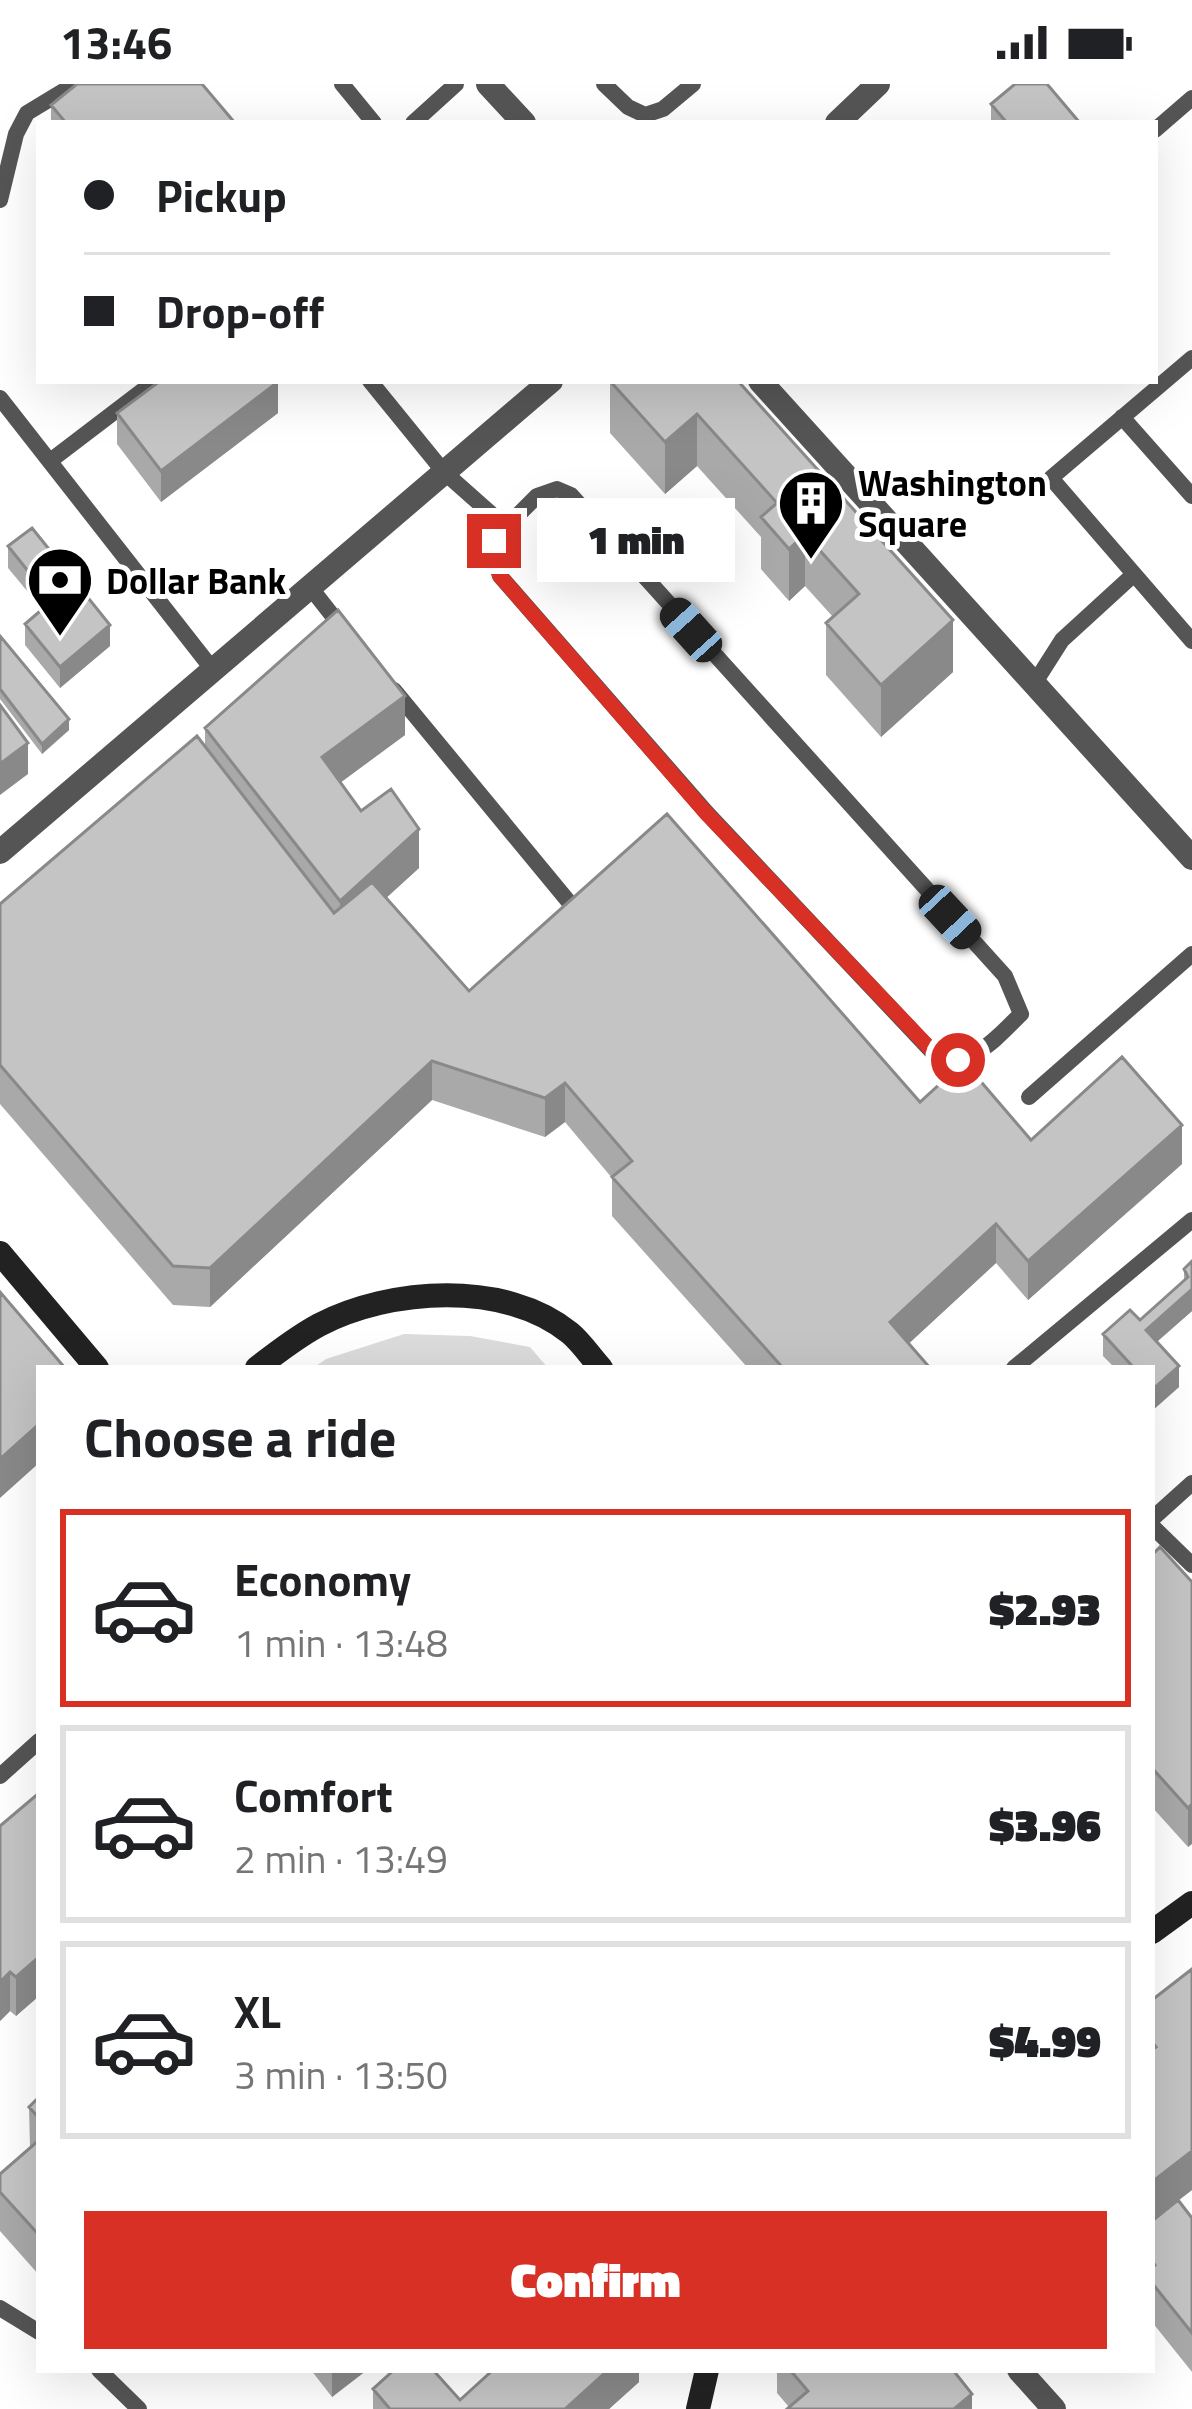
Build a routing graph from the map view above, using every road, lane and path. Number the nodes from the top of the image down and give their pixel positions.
1 (75, 84) edge
2 (342, 84) edge
3 (456, 84) edge
4 (488, 84) edge
5 (604, 84) edge
6 (693, 84) edge
7 (878, 84) edge
8 (1192, 98) edge
9 (372, 120) edge
10 (416, 120) edge
11 (521, 120) edge
12 (840, 120) edge
13 (1158, 127) edge
14 (0, 200) edge
15 (1192, 358) edge
16 (151, 384) edge
17 (372, 384) edge
18 (547, 384) edge
19 (763, 384) edge
20 (0, 398) edge
21 (1122, 417) junction
22 (50, 461) junction
23 (444, 472) junction
24 (1192, 496) edge
25 (506, 527) junction
26 (1132, 576) junction
27 (310, 587) junction
28 (351, 639) edge
29 (1192, 641) edge
30 (213, 670) junction
31 (381, 675) edge
32 (1034, 684) junction
33 (0, 852) edge
34 (1192, 858) edge
35 (573, 907) edge
36 (1192, 954) edge
37 (1029, 1097) dead end
38 (1192, 1220) edge
39 (0, 1253) edge
40 (94, 1365) edge
41 (261, 1365) edge
42 (598, 1365) edge
43 (1018, 1365) edge
44 (1192, 1483) edge
45 (1155, 1519) edge
46 (1155, 1525) edge
47 (1192, 1565) edge
48 (36, 1744) edge
49 (0, 1776) edge
50 (1192, 1903) edge
51 (1155, 1931) edge
52 (0, 2308) edge
53 (36, 2330) edge
54 (107, 2373) edge
55 (706, 2373) edge
56 (1022, 2373) edge
57 (139, 2409) edge
58 (698, 2409) edge
59 (1054, 2409) edge

1 - 14 lane
2 - 9 lane
3 - 10 lane
4 - 11 street
5 - 6 lane
7 - 12 street
8 - 13 lane
15 - 21 lane
16 - 22 lane
17 - 23 lane
18 - 23 street
19 - 32 street
20 - 22 lane
21 - 24 lane
21 - 26 lane
22 - 30 lane
23 - 25 lane
23 - 27 street
25 - 25 lane
26 - 29 lane
26 - 32 lane
27 - 28 lane
27 - 30 street
30 - 33 street
31 - 35 lane
32 - 34 street
36 - 37 lane
38 - 43 lane
39 - 40 street
41 - 42 street
44 - 45 lane
46 - 47 lane
48 - 49 lane
50 - 51 street
52 - 53 lane
54 - 57 lane
55 - 58 street
56 - 59 street

